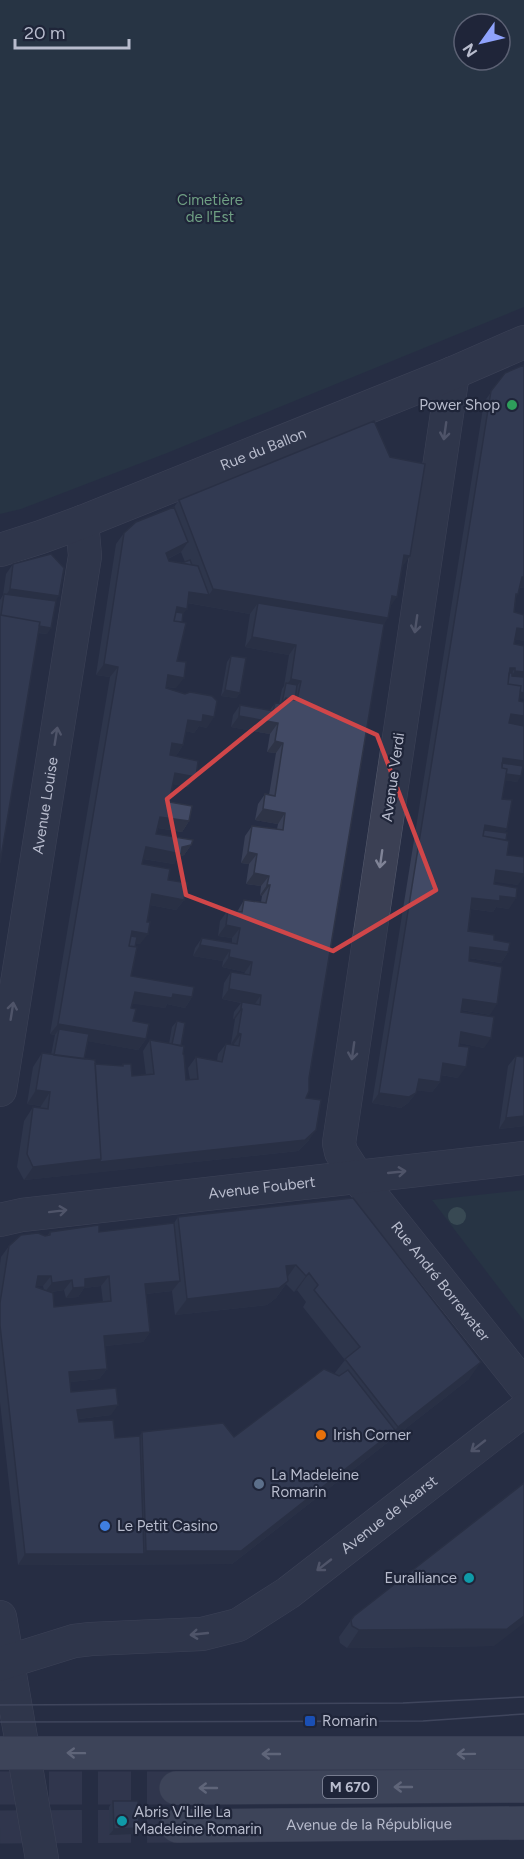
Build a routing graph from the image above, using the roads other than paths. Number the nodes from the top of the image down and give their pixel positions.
1 (524, 342) edge
2 (453, 373) junction
3 (82, 522) junction
4 (0, 550) edge
5 (0, 1090) edge
6 (524, 1158) edge
7 (357, 1176) junction
8 (0, 1220) edge
9 (524, 1386) edge
10 (524, 1410) edge
11 (0, 1617) edge
12 (4, 1663) edge
13 (12, 1753) edge
14 (524, 1753) edge
15 (524, 1786) edge
16 (176, 1788) tunnel mouth
17 (524, 1823) edge
18 (457, 1824) junction
19 (177, 1826) tunnel mouth
20 (524, 1831) edge
21 (42, 1859) edge

1 - 2 street, Rue du Ballon
2 - 3 street, Rue du Ballon
2 -> 7 street, Avenue Verdi
3 - 4 street, Rue du Ballon
5 -> 3 street, Avenue Louise
7 -> 6 street, Avenue Foubert
8 -> 7 street, Avenue Foubert
7 - 9 street, Rue André Borrewater
10 -> 12 street, Avenue de Kaarst
11 - 12 street
12 - 13 street
14 -> 13 main road
13 - 21 street
15 -> 16 main road, M 670
17 - 18 main road, Avenue de la République
18 - 19 main road, Avenue de la République
18 - 20 main road

